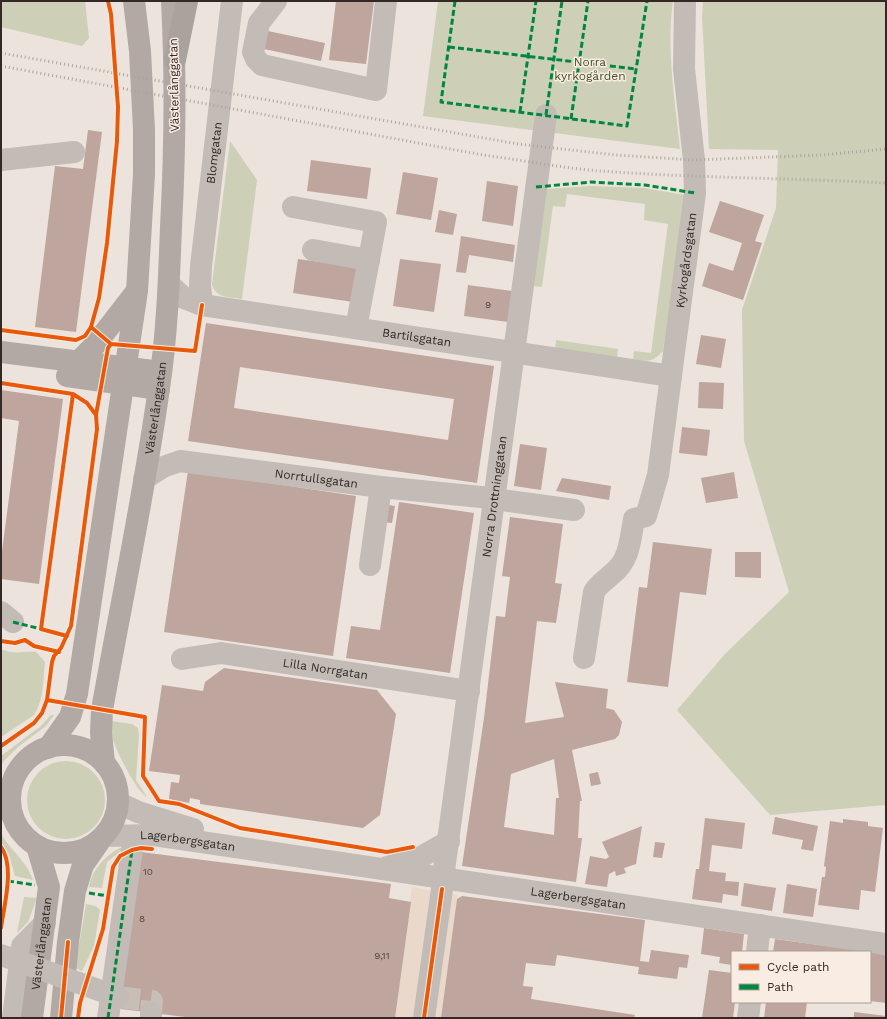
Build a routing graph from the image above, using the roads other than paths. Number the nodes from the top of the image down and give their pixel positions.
1 (134, 1) edge
2 (172, 1) edge
3 (187, 1) edge
4 (232, 1) edge
5 (276, 1) edge
6 (386, 1) edge
7 (685, 1) edge
8 (175, 60) junction
9 (546, 115) dead end
10 (74, 152) dead end
11 (1, 160) edge
12 (293, 207) dead end
13 (313, 250) dead end
14 (369, 260) junction
15 (169, 284) junction
16 (137, 291) junction
17 (202, 305) junction
18 (356, 328) junction
19 (1, 352) edge
20 (514, 352) junction
21 (78, 362) junction
22 (1, 366) edge
23 (124, 376) junction
24 (671, 376) junction
25 (160, 380) junction
26 (144, 479) junction
27 (381, 487) junction
28 (494, 499) junction
29 (574, 510) dead end
30 (370, 565) dead end
31 (584, 658) dead end
32 (182, 659) dead end
33 (469, 691) junction
34 (48, 748) junction
35 (104, 762) junction
36 (6, 794) edge
37 (118, 803) junction
38 (102, 838) junction
39 (448, 841) junction
40 (38, 846) junction
41 (132, 850) dead end
42 (270, 852) junction
43 (382, 869) junction
44 (443, 884) junction
45 (45, 923) junction
46 (760, 925) junction
47 (886, 944) edge
48 (757, 951) edge
49 (1, 955) edge
50 (118, 997) tunnel mouth
51 (750, 1003) edge
52 (65, 1017) edge
53 (13, 1018) edge
54 (32, 1018) edge
55 (108, 1018) edge
56 (424, 1018) edge
57 (748, 1018) edge

1 - 16 main road, Västerlånggatan
2 - 8 main road, Västerlånggatan
3 - 8 highway
4 - 17 street, Blomgatan
5 - 6 street
7 - 24 street, Kyrkogårdsgatan
8 - 15 main road, Västerlånggatan
9 - 20 street, Norra Drottninggatan
10 - 11 street
12 - 14 street
13 - 14 street
14 - 18 street
15 - 17 street, Bartilsgatan
15 - 25 main road, Västerlånggatan
16 - 21 main road
16 - 23 main road, Västerlånggatan
17 - 18 street, Bartilsgatan
18 - 20 street, Bartilsgatan
19 - 21 main road
20 - 24 street, Bartilsgatan
20 - 28 street, Norra Drottninggatan
21 - 23 main road
22 - 23 main road
23 - 25 main road
23 - 34 main road, Västerlånggatan
24 - 31 street, Kyrkogårdsgatan
25 - 26 main road, Västerlånggatan
26 - 27 street, Norrtullsgatan
26 - 35 main road, Västerlånggatan
27 - 28 street, Norrtullsgatan
27 - 30 street
28 - 29 street, Norrtullsgatan
28 - 33 street, Norra Drottninggatan
32 - 33 street, Lilla Norrgatan
33 - 39 street, Norra Drottninggatan
34 - 35 main road, Västerlånggatan
34 - 36 main road, Västerlånggatan
35 - 37 main road, Västerlånggatan
36 - 40 main road, Västerlånggatan
37 - 38 main road, Västerlånggatan
37 - 42 street, Lagerbergsgatan
38 - 40 main road, Västerlånggatan
38 - 42 street, Lagerbergsgatan
38 - 52 main road, Västerlånggatan
39 - 43 street
39 - 44 street, Norra Drottninggatan
40 - 45 main road, Västerlånggatan
41 - 55 street
42 - 43 street, Lagerbergsgatan
43 - 44 street, Lagerbergsgatan
44 - 46 street, Lagerbergsgatan
44 - 56 street, Norra Drottninggatan
45 - 53 street
45 - 54 main road, Västerlånggatan
46 - 47 street, Lagerbergsgatan
46 - 48 street
49 - 50 street, bridge
51 - 57 street

